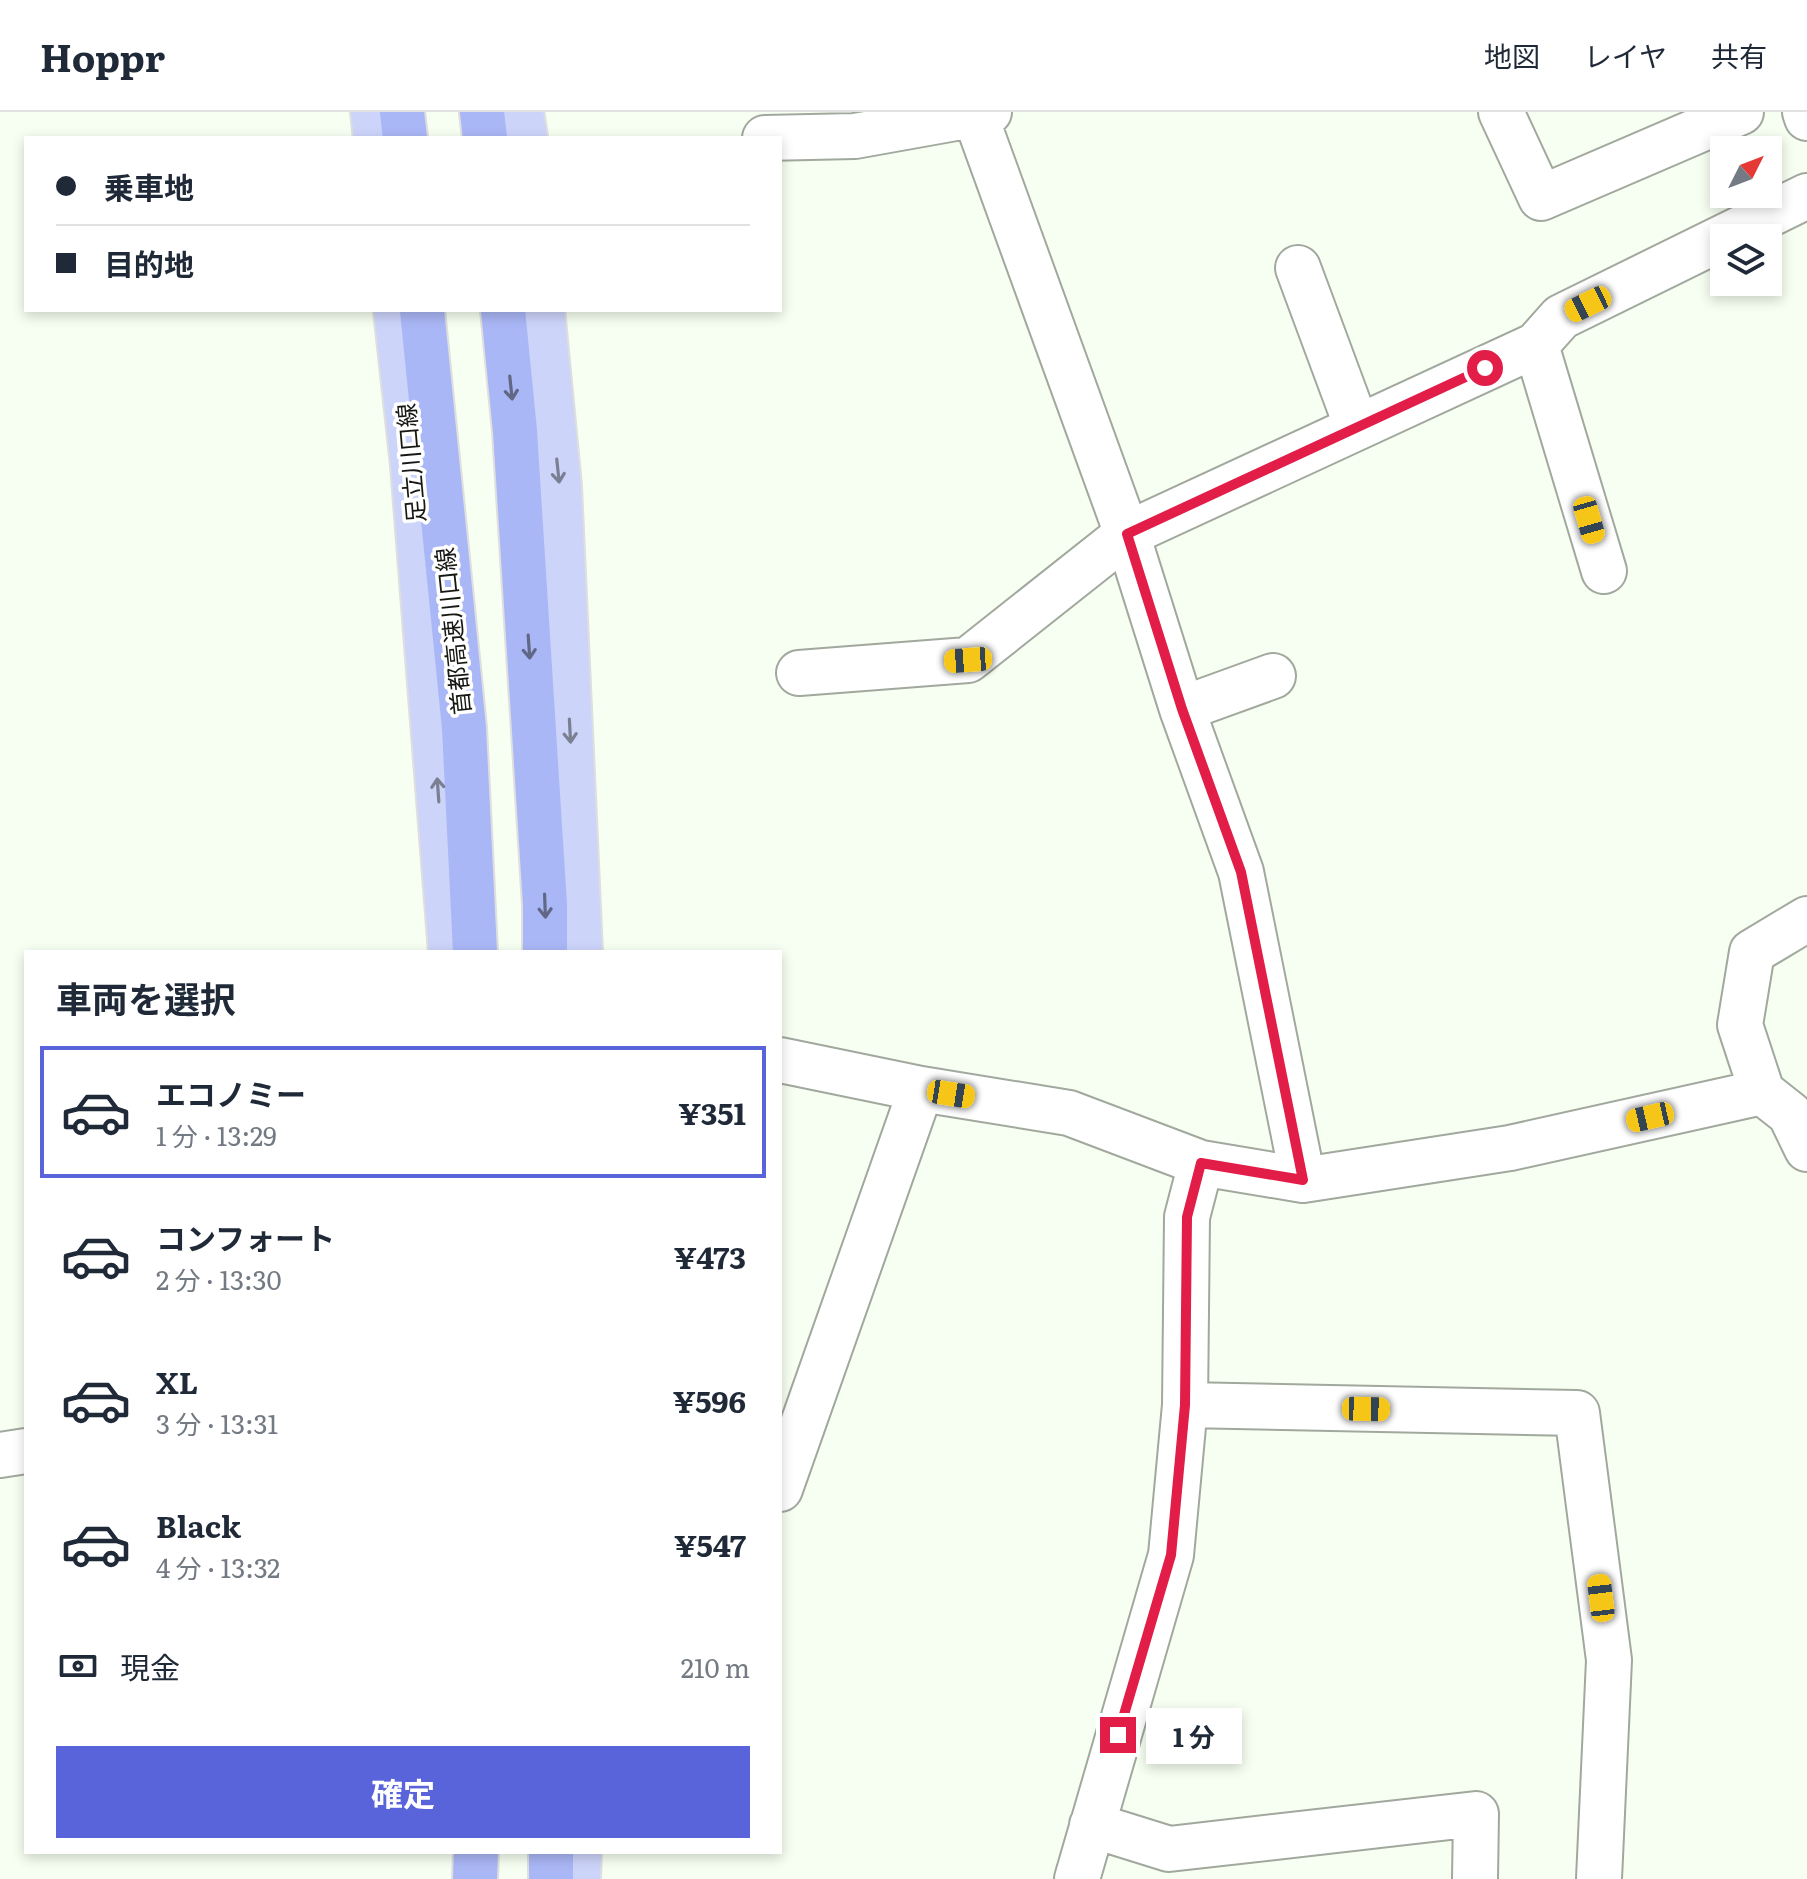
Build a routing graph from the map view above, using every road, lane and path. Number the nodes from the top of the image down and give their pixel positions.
1 (373, 112) edge
2 (402, 112) edge
3 (482, 112) edge
4 (521, 112) edge
5 (1501, 112) edge
6 (1741, 112) edge
7 (1805, 112) edge
8 (982, 113) edge
9 (1807, 118) edge
10 (853, 124) edge
11 (376, 136) edge
12 (405, 136) edge
13 (485, 136) edge
14 (525, 136) edge
15 (778, 136) edge
16 (1807, 196) edge
17 (1298, 268) dead end
18 (396, 312) edge
19 (422, 312) edge
20 (503, 312) edge
21 (542, 312) edge
22 (1536, 345) junction
23 (1357, 427) junction
24 (1127, 534) junction
25 (1604, 571) dead end
26 (799, 673) dead end
27 (1273, 676) dead end
28 (1182, 709) junction
29 (1807, 919) edge
30 (451, 950) edge
31 (475, 950) edge
32 (545, 950) edge
33 (580, 950) edge
34 (782, 1060) edge
35 (921, 1089) junction
36 (1792, 1116) edge
37 (1201, 1163) junction
38 (1303, 1180) junction
39 (1185, 1405) junction
40 (24, 1451) edge
41 (0, 1455) edge
42 (782, 1483) edge
43 (1092, 1825) junction
44 (456, 1854) edge
45 (476, 1854) edge
46 (551, 1854) edge
47 (579, 1854) edge
48 (455, 1879) edge
49 (475, 1879) edge
50 (551, 1879) edge
51 (578, 1879) edge
52 (1077, 1879) edge
53 (1475, 1879) edge
54 (1599, 1879) edge

1 - 11 main road
2 - 12 highway
3 - 13 highway
4 - 14 main road
5 - 6 street
7 - 9 street
8 - 10 street
8 - 24 street
10 - 15 street
16 - 22 street
17 - 23 street
30 -> 18 main road, 足立川口線
19 - 31 highway, 首都高速川口線
20 -> 32 highway
21 -> 33 main road
22 - 23 street
22 - 25 street
23 - 24 street
24 - 26 street
24 - 28 street
27 - 28 street
28 - 38 street
29 - 36 street
34 - 35 street
35 - 37 street
35 - 42 street
36 - 38 street
37 - 38 street
37 - 39 street
39 - 43 street
39 - 54 street
40 - 41 street
43 - 52 street
43 - 53 street
44 - 48 main road
45 - 49 highway
46 - 50 highway
47 - 51 main road

